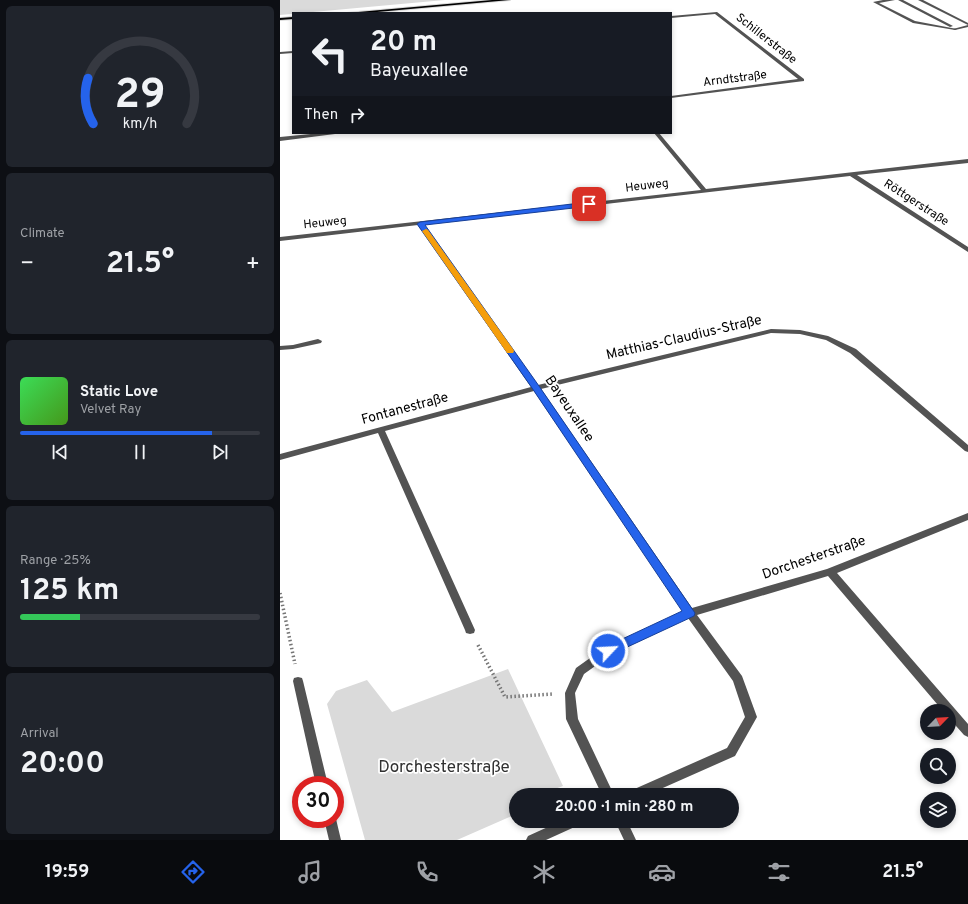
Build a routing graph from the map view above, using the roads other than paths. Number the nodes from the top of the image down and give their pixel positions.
1 (508, 0) edge
2 (893, 0) edge
3 (900, 0) edge
4 (920, 0) edge
5 (361, 12) edge
6 (292, 18) edge
7 (672, 18) edge
8 (280, 19) edge
9 (968, 25) edge
10 (955, 28) junction
11 (292, 52) edge
12 (280, 53) edge
13 (802, 80) joint
14 (672, 97) edge
15 (327, 134) edge
16 (657, 134) edge
17 (280, 139) edge
18 (968, 161) edge
19 (852, 174) junction
20 (705, 190) junction
21 (420, 224) junction
22 (280, 239) edge
23 (968, 250) edge
24 (318, 341) dead end
25 (280, 348) edge
26 (536, 388) junction
27 (380, 429) junction
28 (968, 449) edge
29 (280, 457) edge
30 (968, 516) edge
31 (830, 572) junction
32 (690, 613) junction
33 (470, 630) road end
34 (298, 681) road end
35 (968, 732) edge
36 (320, 776) edge
37 (605, 788) edge
38 (650, 788) edge
39 (332, 828) edge
40 (559, 828) edge
41 (624, 828) edge
42 (335, 840) edge
43 (532, 840) edge
44 (630, 840) edge

1 - 5 main road
2 - 10 street
3 - 10 street
4 - 9 street
6 - 8 main road
7 - 13 street, Schillerstraße
9 - 10 street
11 - 12 street
13 - 14 street, Arndtstraße
15 - 17 street
16 - 20 street
18 - 19 street, Heuweg
19 - 20 street, Heuweg
19 - 23 street, Röttgerstraße
20 - 21 street, Heuweg
21 - 22 street, Heuweg
21 - 26 street, Bayeuxallee
24 - 25 street
26 - 27 street, Fontanestraße
26 - 28 street, Matthias-Claudius-Straße
26 - 32 street, Bayeuxallee
27 - 29 street, Fontanestraße
27 - 33 street
30 - 31 street, Dorchesterstraße
31 - 32 street, Dorchesterstraße
31 - 35 street
32 - 37 street, Dorchesterstraße
32 - 38 street, Bayeuxallee
34 - 36 street
39 - 42 street
40 - 43 street
41 - 44 street

